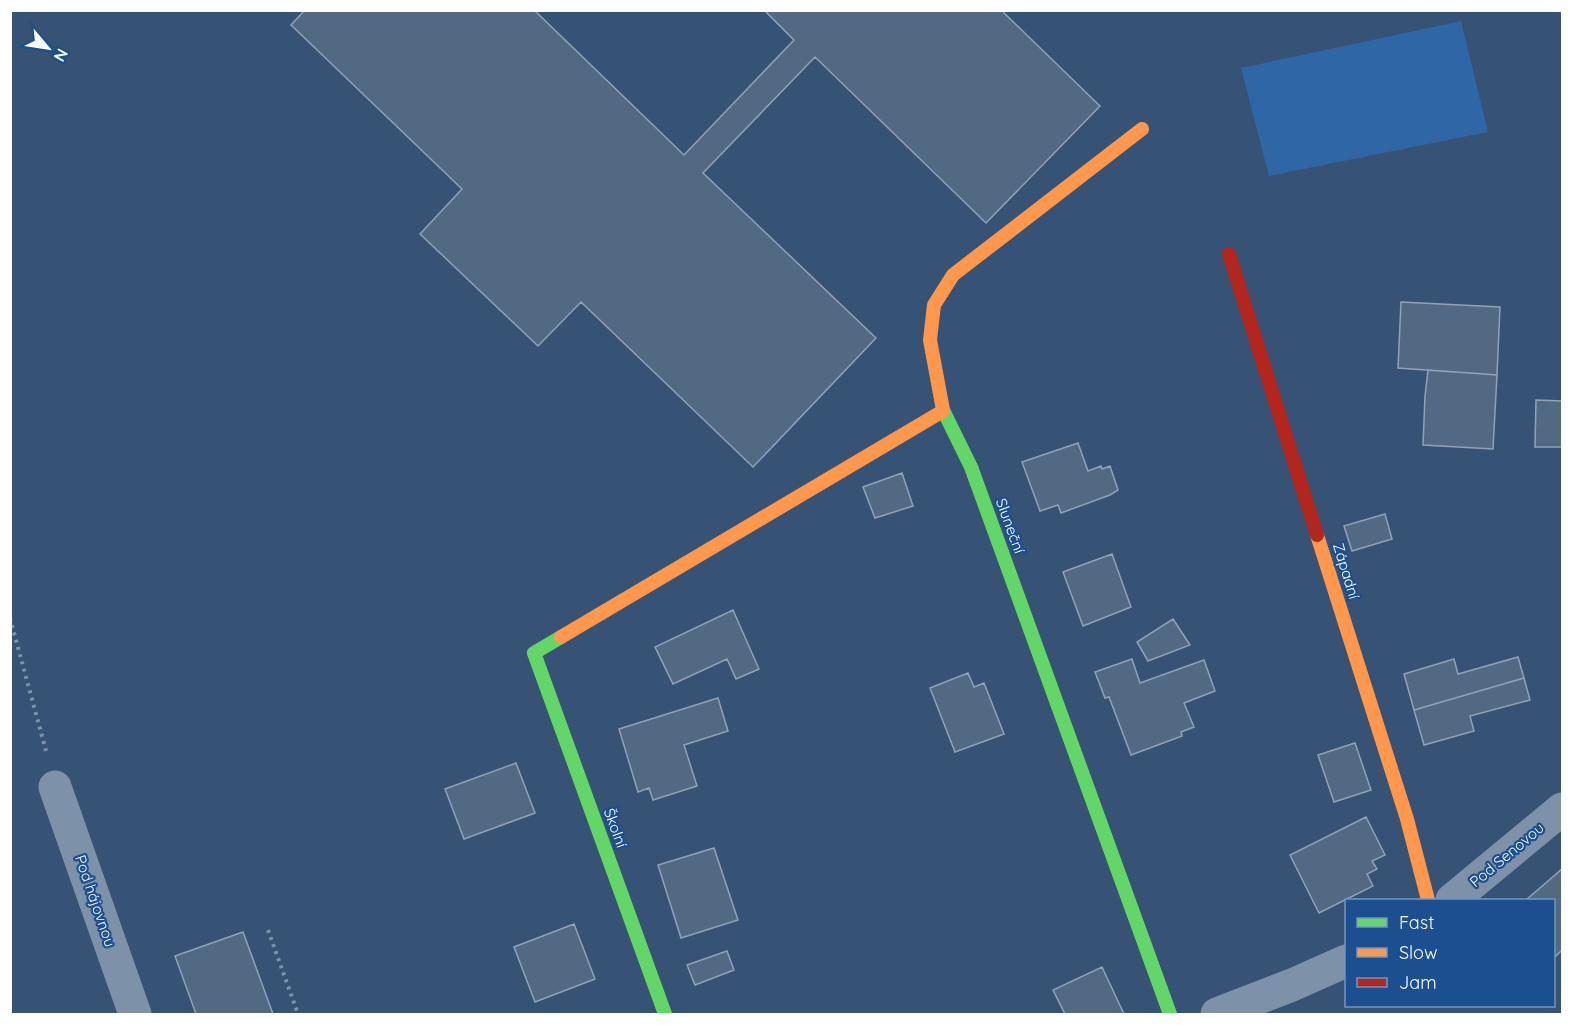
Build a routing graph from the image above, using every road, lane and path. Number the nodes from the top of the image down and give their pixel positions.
1 (1142, 129) dead end
2 (1229, 254) dead end
3 (944, 411) junction
4 (10, 618) edge
5 (56, 787) joint
6 (1563, 809) edge
7 (1428, 899) edge
8 (1453, 899) edge
9 (268, 930) dead end
10 (1345, 962) edge
11 (135, 1014) edge
12 (298, 1014) edge
13 (664, 1014) edge
14 (1170, 1014) edge
15 (1217, 1014) edge

1 - 3 street, Sluneční
2 - 7 street, Západní
3 - 13 street, Školní
3 - 14 street, Sluneční
4 - 5 path
5 - 11 street, Pod hájovnou
6 - 8 street, Pod Senovou
9 - 12 path
10 - 15 street

